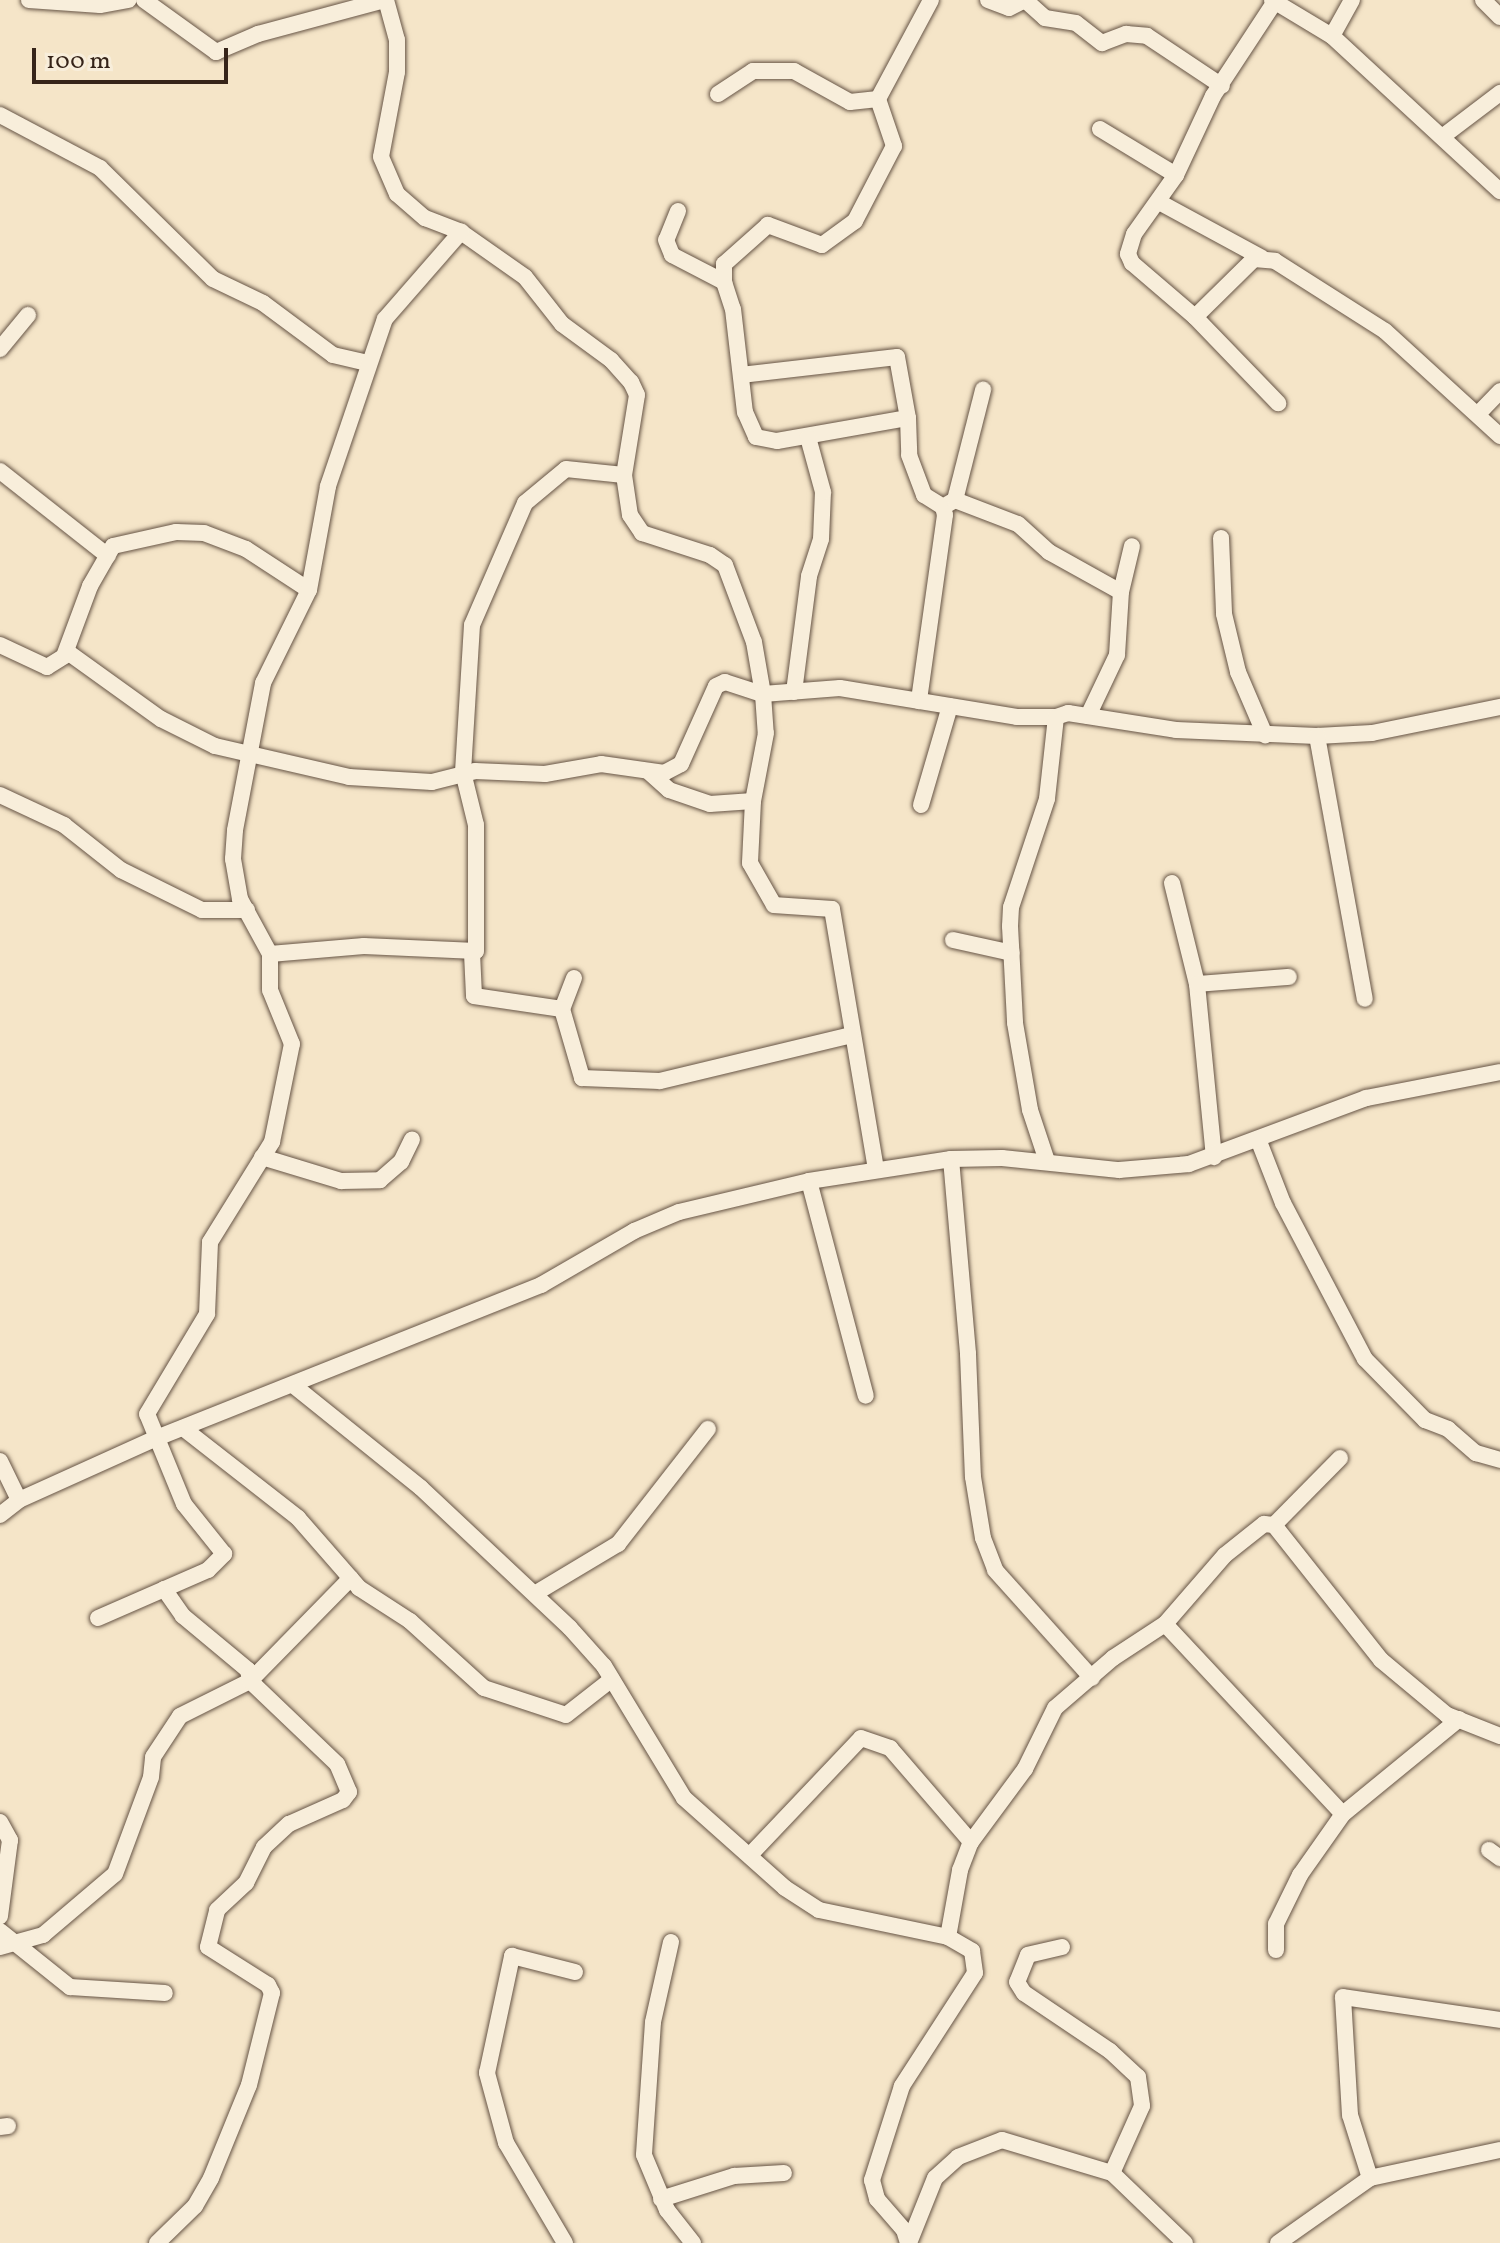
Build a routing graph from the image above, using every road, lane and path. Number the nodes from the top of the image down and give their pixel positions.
1 (29, 0) edge
2 (129, 0) edge
3 (144, 0) edge
4 (386, 0) edge
5 (931, 0) edge
6 (988, 0) edge
7 (1025, 0) edge
8 (1275, 0) edge
9 (1352, 0) edge
10 (1483, 0) edge
11 (1500, 17) edge
12 (1332, 36) junction
13 (1222, 86) junction
14 (1500, 93) edge
15 (718, 94) dead end
16 (878, 99) junction
17 (0, 115) edge
18 (1100, 129) dead end
19 (1442, 137) junction
20 (1176, 175) junction
21 (1500, 191) edge
22 (1159, 202) junction
23 (678, 211) dead end
24 (461, 232) junction
25 (1262, 258) junction
26 (724, 282) junction
27 (28, 315) dead end
28 (1195, 317) junction
29 (0, 349) edge
30 (368, 363) junction
31 (741, 375) junction
32 (983, 390) dead end
33 (1500, 391) edge
34 (1278, 403) dead end
35 (1478, 414) junction
36 (908, 418) junction
37 (1500, 436) edge
38 (808, 437) junction
39 (0, 471) edge
40 (624, 475) junction
41 (949, 503) junction
42 (1221, 538) dead end
43 (1132, 546) dead end
44 (108, 556) junction
45 (309, 590) junction
46 (1121, 592) junction
47 (1, 649) edge
48 (64, 656) junction
49 (794, 692) junction
50 (763, 694) junction
51 (919, 701) junction
52 (950, 706) junction
53 (1500, 707) edge
54 (1088, 716) junction
55 (1056, 717) junction
56 (1265, 735) junction
57 (1317, 736) junction
58 (253, 754) junction
59 (463, 772) junction
60 (649, 772) junction
61 (0, 795) edge
62 (753, 801) junction
63 (921, 805) dead end
64 (1172, 883) dead end
65 (247, 910) junction
66 (953, 940) dead end
67 (472, 953) junction
68 (1012, 953) junction
69 (270, 954) junction
70 (1289, 977) dead end
71 (574, 978) dead end
72 (1197, 984) junction
73 (1365, 999) dead end
74 (562, 1009) junction
75 (851, 1035) junction
76 (1500, 1072) edge
77 (412, 1139) dead end
78 (1258, 1139) junction
79 (262, 1157) junction
80 (1214, 1157) junction
81 (951, 1159) junction
82 (1047, 1161) junction
83 (876, 1169) junction
84 (809, 1181) junction
85 (293, 1385) junction
86 (866, 1396) dead end
87 (183, 1428) junction
88 (708, 1429) dead end
89 (154, 1439) junction
90 (1340, 1458) dead end
91 (1500, 1460) edge
92 (0, 1461) edge
93 (19, 1500) junction
94 (0, 1515) edge
95 (1274, 1525) junction
96 (351, 1578) junction
97 (164, 1589) junction
98 (536, 1593) junction
99 (98, 1618) dead end
100 (1165, 1624) junction
101 (1092, 1678) junction
102 (612, 1679) junction
103 (250, 1681) junction
104 (1459, 1719) junction
105 (1500, 1736) edge
106 (1343, 1814) junction
107 (0, 1822) edge
108 (971, 1842) junction
109 (750, 1855) junction
110 (0, 1916) edge
111 (0, 1931) edge
112 (948, 1937) junction
113 (671, 1942) dead end
114 (22, 1944) junction
115 (0, 1947) edge
116 (1062, 1947) dead end
117 (1276, 1950) dead end
118 (575, 1972) dead end
119 (165, 1993) dead end
120 (1500, 2020) edge
121 (1500, 2150) edge
122 (784, 2173) dead end
123 (1112, 2173) junction
124 (1370, 2178) junction
125 (661, 2199) junction
126 (157, 2243) edge
127 (565, 2243) edge
128 (693, 2243) edge
129 (908, 2243) edge
130 (1185, 2243) edge
131 (1278, 2243) edge

1 - 2 street
3 - 4 street
4 - 24 street
5 - 16 street
6 - 7 street
7 - 13 street
8 - 12 street
8 - 13 street
9 - 12 street
10 - 11 street
12 - 19 street
13 - 20 street
14 - 19 street
15 - 16 street
16 - 26 street
17 - 30 street
18 - 20 street
19 - 21 street
20 - 22 street
22 - 25 street
22 - 28 street
23 - 26 street
24 - 30 street
24 - 40 street
25 - 28 street
25 - 35 street
26 - 31 street
27 - 29 street
28 - 34 street
30 - 45 street
31 - 36 street
31 - 38 street
32 - 41 street
33 - 35 street
35 - 37 street
36 - 38 street
36 - 41 street
38 - 49 street
39 - 44 street
40 - 50 street
40 - 59 street
41 - 46 street
41 - 51 street
42 - 56 street
43 - 46 street
44 - 45 street
44 - 48 street
45 - 58 street
46 - 54 street
47 - 48 street
48 - 58 street
49 - 50 street
49 - 51 street
50 - 60 street
50 - 62 street
51 - 52 street
52 - 55 street
52 - 63 street
53 - 57 street
54 - 55 street
54 - 56 street
55 - 68 street
56 - 57 street
57 - 73 street
58 - 59 street
58 - 65 street
59 - 60 street
59 - 67 street
60 - 62 street
61 - 65 street
62 - 75 street
64 - 72 street
65 - 69 street
66 - 68 street
67 - 69 street
67 - 74 street
68 - 82 street
69 - 79 street
70 - 72 street
71 - 74 street
72 - 80 street
74 - 75 street
75 - 83 street
76 - 78 street
77 - 79 street
78 - 80 street
78 - 91 street
79 - 89 street
80 - 82 street
81 - 82 street
81 - 83 street
81 - 101 street
83 - 84 street
84 - 85 street
84 - 86 street
85 - 87 street
85 - 98 street
87 - 89 street
87 - 96 street
88 - 98 street
89 - 93 street
89 - 97 street
90 - 95 street
92 - 93 street
93 - 94 street
95 - 100 street
95 - 104 street
96 - 102 street
96 - 103 street
97 - 99 street
97 - 103 street
98 - 102 street
100 - 101 street
100 - 106 street
101 - 108 street
102 - 109 street
103 - 114 street
103 - 126 street
104 - 105 street
104 - 106 street
106 - 117 street
107 - 110 street
108 - 109 street
108 - 112 street
109 - 112 street
111 - 114 street
112 - 129 street
113 - 125 street
114 - 115 street
114 - 119 street
116 - 123 street
118 - 127 street
120 - 124 street
121 - 124 street
122 - 125 street
123 - 129 street
123 - 130 street
124 - 131 street
125 - 128 street

